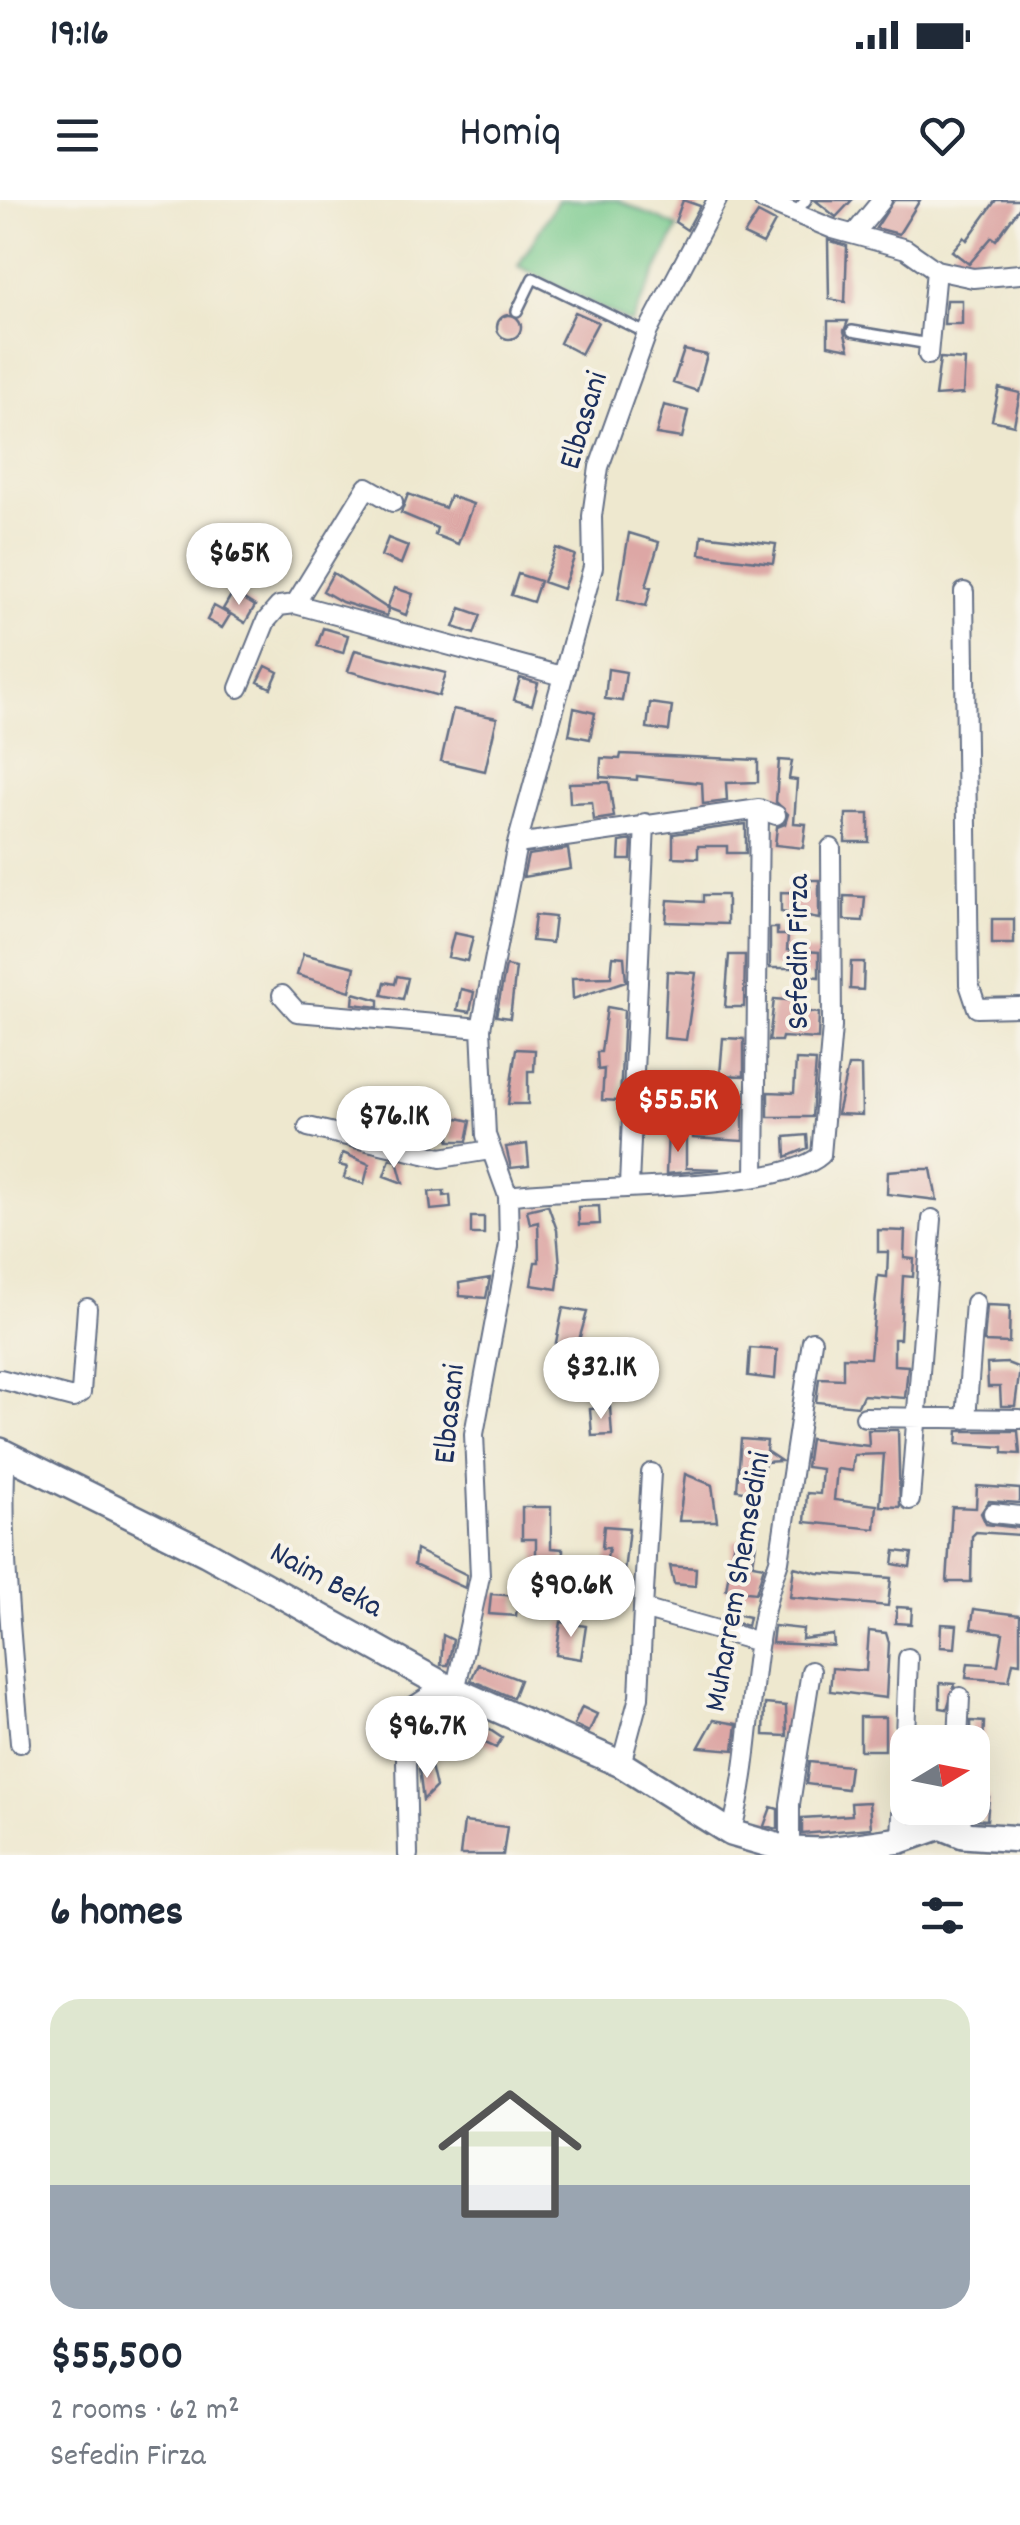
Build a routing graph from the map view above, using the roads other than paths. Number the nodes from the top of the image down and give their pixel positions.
1 (717, 200) edge
2 (762, 200) edge
3 (882, 200) edge
4 (801, 207) edge
5 (855, 234) junction
6 (936, 270) junction
7 (1020, 274) edge
8 (517, 311) dead end
9 (852, 330) dead end
10 (647, 333) junction
11 (929, 350) joint
12 (393, 502) dead end
13 (964, 592) dead end
14 (296, 604) junction
15 (562, 676) junction
16 (238, 688) dead end
17 (646, 823) junction
18 (517, 844) junction
19 (830, 848) dead end
20 (282, 995) dead end
21 (1020, 1007) edge
22 (481, 1028) junction
23 (308, 1128) dead end
24 (490, 1150) junction
25 (754, 1177) junction
26 (629, 1185) junction
27 (508, 1196) junction
28 (932, 1218) dead end
29 (975, 1303) dead end
30 (87, 1308) dead end
31 (812, 1341) dead end
32 (0, 1379) edge
33 (865, 1417) dead end
34 (916, 1417) junction
35 (966, 1419) junction
36 (1020, 1420) edge
37 (3, 1453) edge
38 (651, 1473) dead end
39 (910, 1500) dead end
40 (993, 1513) dead end
41 (1020, 1516) edge
42 (642, 1609) junction
43 (760, 1642) junction
44 (908, 1658) dead end
45 (811, 1672) dead end
46 (450, 1686) junction
47 (960, 1696) dead end
48 (959, 1725) edge
49 (20, 1743) dead end
50 (621, 1764) junction
51 (961, 1825) edge
52 (731, 1834) junction
53 (962, 1835) junction
54 (1020, 1839) edge
55 (901, 1840) junction
56 (795, 1852) edge
57 (408, 1855) edge

1 - 10 street, Elbasani
2 - 4 street
3 - 5 street
4 - 5 street
5 - 6 street
6 - 7 street
6 - 11 street
8 - 10 lane
9 - 11 lane
10 - 15 street, Elbasani
12 - 14 street
13 - 21 street
14 - 15 street
14 - 16 street
15 - 18 street, Elbasani
17 - 18 street
17 - 25 street
17 - 26 street
18 - 22 street, Elbasani
19 - 25 street, Sefedin Firza
20 - 22 street
22 - 24 street, Elbasani
23 - 24 street
24 - 27 street, Elbasani
25 - 26 street, Sefedin Firza
26 - 27 street, Sefedin Firza
27 - 46 street, Elbasani
28 - 34 street
29 - 35 street
30 - 32 street
31 - 43 street, Muharrem Shemsedini
33 - 34 street
34 - 35 street
34 - 39 street
35 - 36 street
37 - 46 street, Naim Beka
37 - 49 street
38 - 42 street
40 - 41 street
42 - 43 street
42 - 50 street
43 - 52 street, Muharrem Shemsedini
44 - 55 street
45 - 56 street
46 - 50 street, Naim Beka
46 - 57 street
47 - 48 street
50 - 52 street, Naim Beka
51 - 53 street
52 - 56 street, Naim Beka
53 - 54 street, Naim Beka
53 - 55 street, Naim Beka
55 - 56 street, Naim Beka

